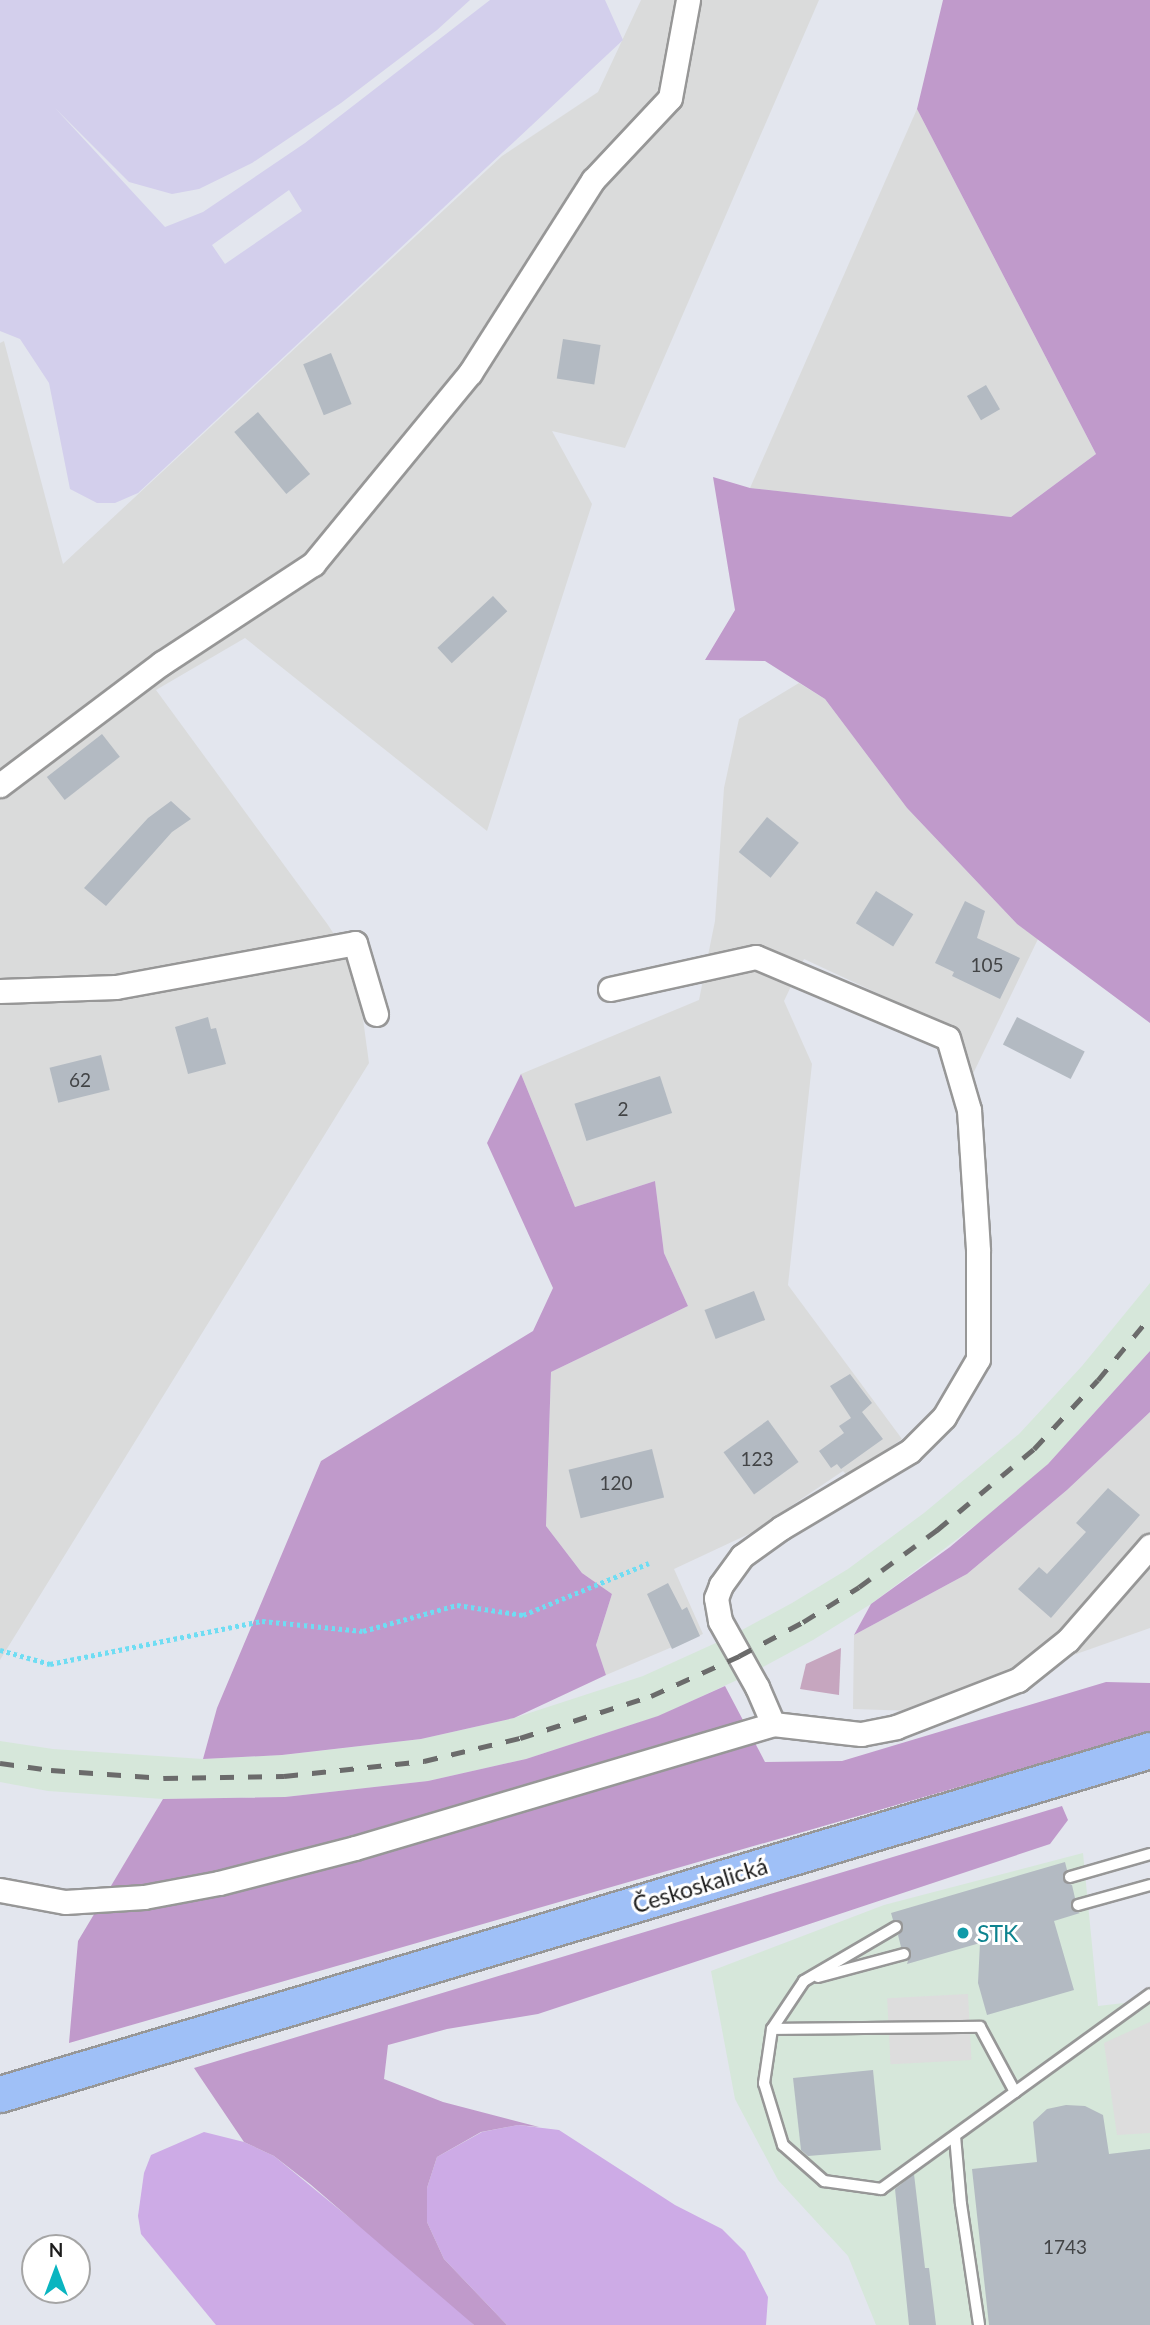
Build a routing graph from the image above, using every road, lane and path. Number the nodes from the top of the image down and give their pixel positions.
1 (688, 0) edge
2 (0, 785) edge
3 (610, 989) dead end
4 (0, 991) edge
5 (376, 1014) dead end
6 (1150, 1546) edge
7 (649, 1563) dead end
8 (0, 1650) edge
9 (773, 1724) junction
10 (1150, 1750) edge
11 (1150, 1854) edge
12 (1070, 1877) dead end
13 (1144, 1887) edge
14 (0, 1890) edge
15 (1150, 1896) edge
16 (1078, 1905) dead end
17 (896, 1927) dead end
18 (904, 1954) dead end
19 (804, 1981) junction
20 (1150, 1994) edge
21 (772, 2029) junction
22 (1015, 2092) junction
23 (0, 2094) edge
24 (955, 2136) junction
25 (979, 2325) edge

1 - 2 street
3 - 9 street
4 - 5 street
6 - 9 street
7 - 8 path
9 - 14 street
10 - 23 main road, Českoskalická
11 - 12 lane
13 - 15 lane
13 - 16 lane
17 - 19 lane
18 - 19 lane
19 - 21 lane
20 - 22 lane
21 - 22 lane
21 - 24 lane
22 - 24 lane
24 - 25 lane

